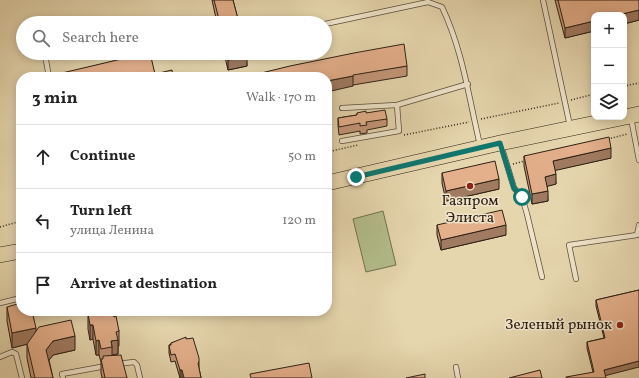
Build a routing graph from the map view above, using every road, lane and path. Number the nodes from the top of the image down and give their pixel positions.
1 (543, 0) edge
2 (332, 23) edge
3 (46, 60) edge
4 (48, 72) edge
5 (639, 83) edge
6 (468, 84) junction
7 (627, 85) edge
8 (591, 95) edge
9 (565, 102) junction
10 (397, 105) junction
11 (342, 108) dead end
12 (635, 115) edge
13 (474, 121) junction
14 (570, 128) junction
15 (634, 132) junction
16 (404, 136) dead end
17 (604, 140) edge
18 (342, 141) dead end
19 (500, 143) junction
20 (358, 145) dead end
21 (480, 148) junction
22 (332, 151) edge
23 (530, 160) edge
24 (639, 160) edge
25 (507, 165) junction
26 (332, 183) edge
27 (16, 223) edge
28 (639, 225) edge
29 (0, 227) edge
30 (16, 252) edge
31 (0, 255) edge
32 (542, 277) dead end
33 (576, 279) dead end
34 (16, 299) edge
35 (0, 303) edge
36 (0, 356) edge
37 (456, 367) dead end
38 (22, 378) edge
39 (62, 378) edge
40 (140, 378) edge
41 (458, 378) edge

1 - 9 lane
2 - 6 lane
3 - 4 lane
5 - 7 path
6 - 10 lane
6 - 13 lane
8 - 9 path
9 - 13 path
9 - 14 lane
10 - 11 lane
10 - 18 lane
12 - 14 main road
12 - 15 lane
13 - 16 path
13 - 21 lane
14 - 19 main road
15 - 17 path
15 - 24 lane
19 - 21 main road
19 - 25 lane
20 - 22 path
21 - 26 main road
23 - 25 path
25 - 32 lane
27 - 29 path
28 - 33 lane
30 - 31 main road
34 - 35 lane
36 - 38 lane
37 - 41 lane
39 - 40 lane

